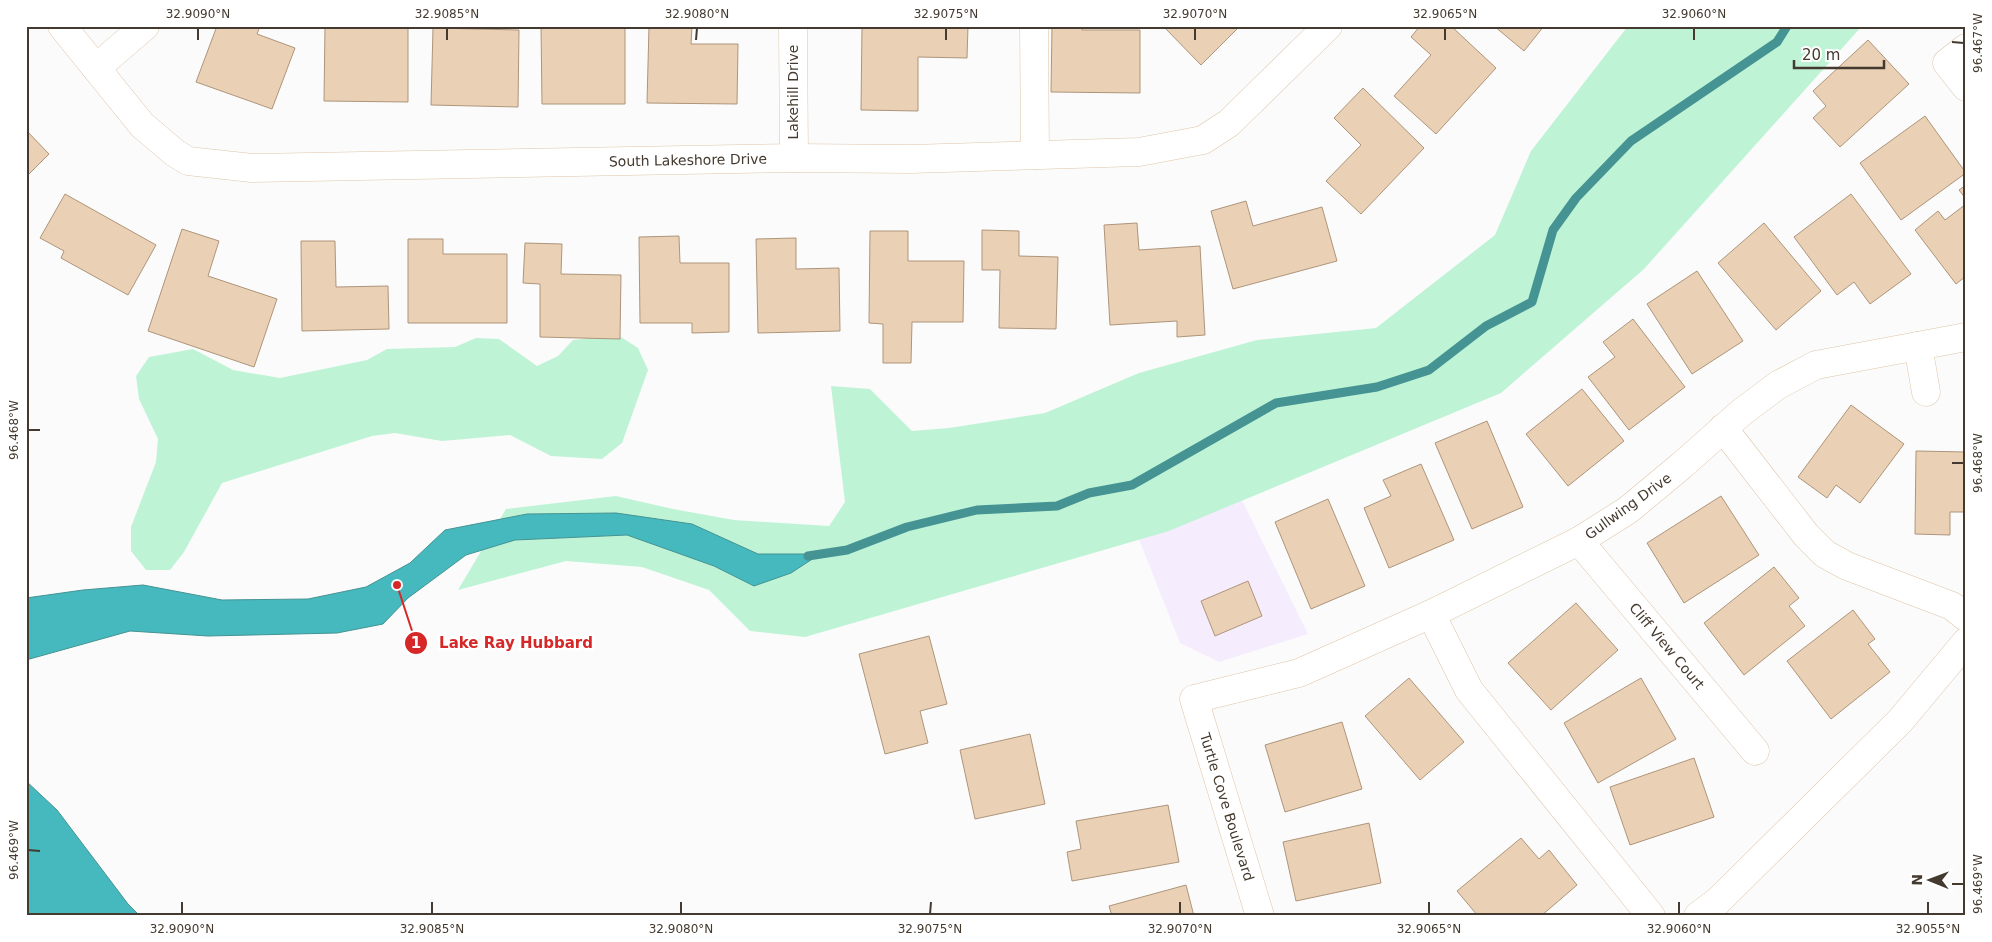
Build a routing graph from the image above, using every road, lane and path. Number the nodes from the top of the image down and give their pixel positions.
1 (62, 26) edge
2 (145, 26) edge
3 (793, 26) edge
4 (1034, 26) edge
5 (1328, 26) edge
6 (1966, 48) edge
7 (96, 68) junction
8 (1966, 87) edge
9 (1035, 155) junction
10 (794, 158) junction
11 (1966, 337) edge
12 (1918, 346) junction
13 (1926, 392) dead end
14 (1723, 428) junction
15 (1579, 541) junction
16 (1431, 614) junction
17 (1966, 617) edge
18 (1966, 642) edge
19 (1194, 699) joint
20 (1755, 751) dead end
21 (1260, 916) edge
22 (1651, 916) edge
23 (1698, 916) edge

1 - 7 street, South Lakeshore Drive
2 - 7 street
3 - 10 street, Lakehill Drive
4 - 9 street
5 - 9 street, South Lakeshore Drive
6 - 8 street
7 - 10 street, South Lakeshore Drive
9 - 10 street, South Lakeshore Drive
11 - 12 street, Gullwing Drive
12 - 13 street
12 - 14 street, Gullwing Drive
14 - 15 street, Gullwing Drive
14 - 17 street
15 - 16 street, Gullwing Drive
15 - 20 street, Cliff View Court
16 - 19 street, Gullwing Drive
16 - 22 street
18 - 23 street
19 - 21 street, Turtle Cove Boulevard

